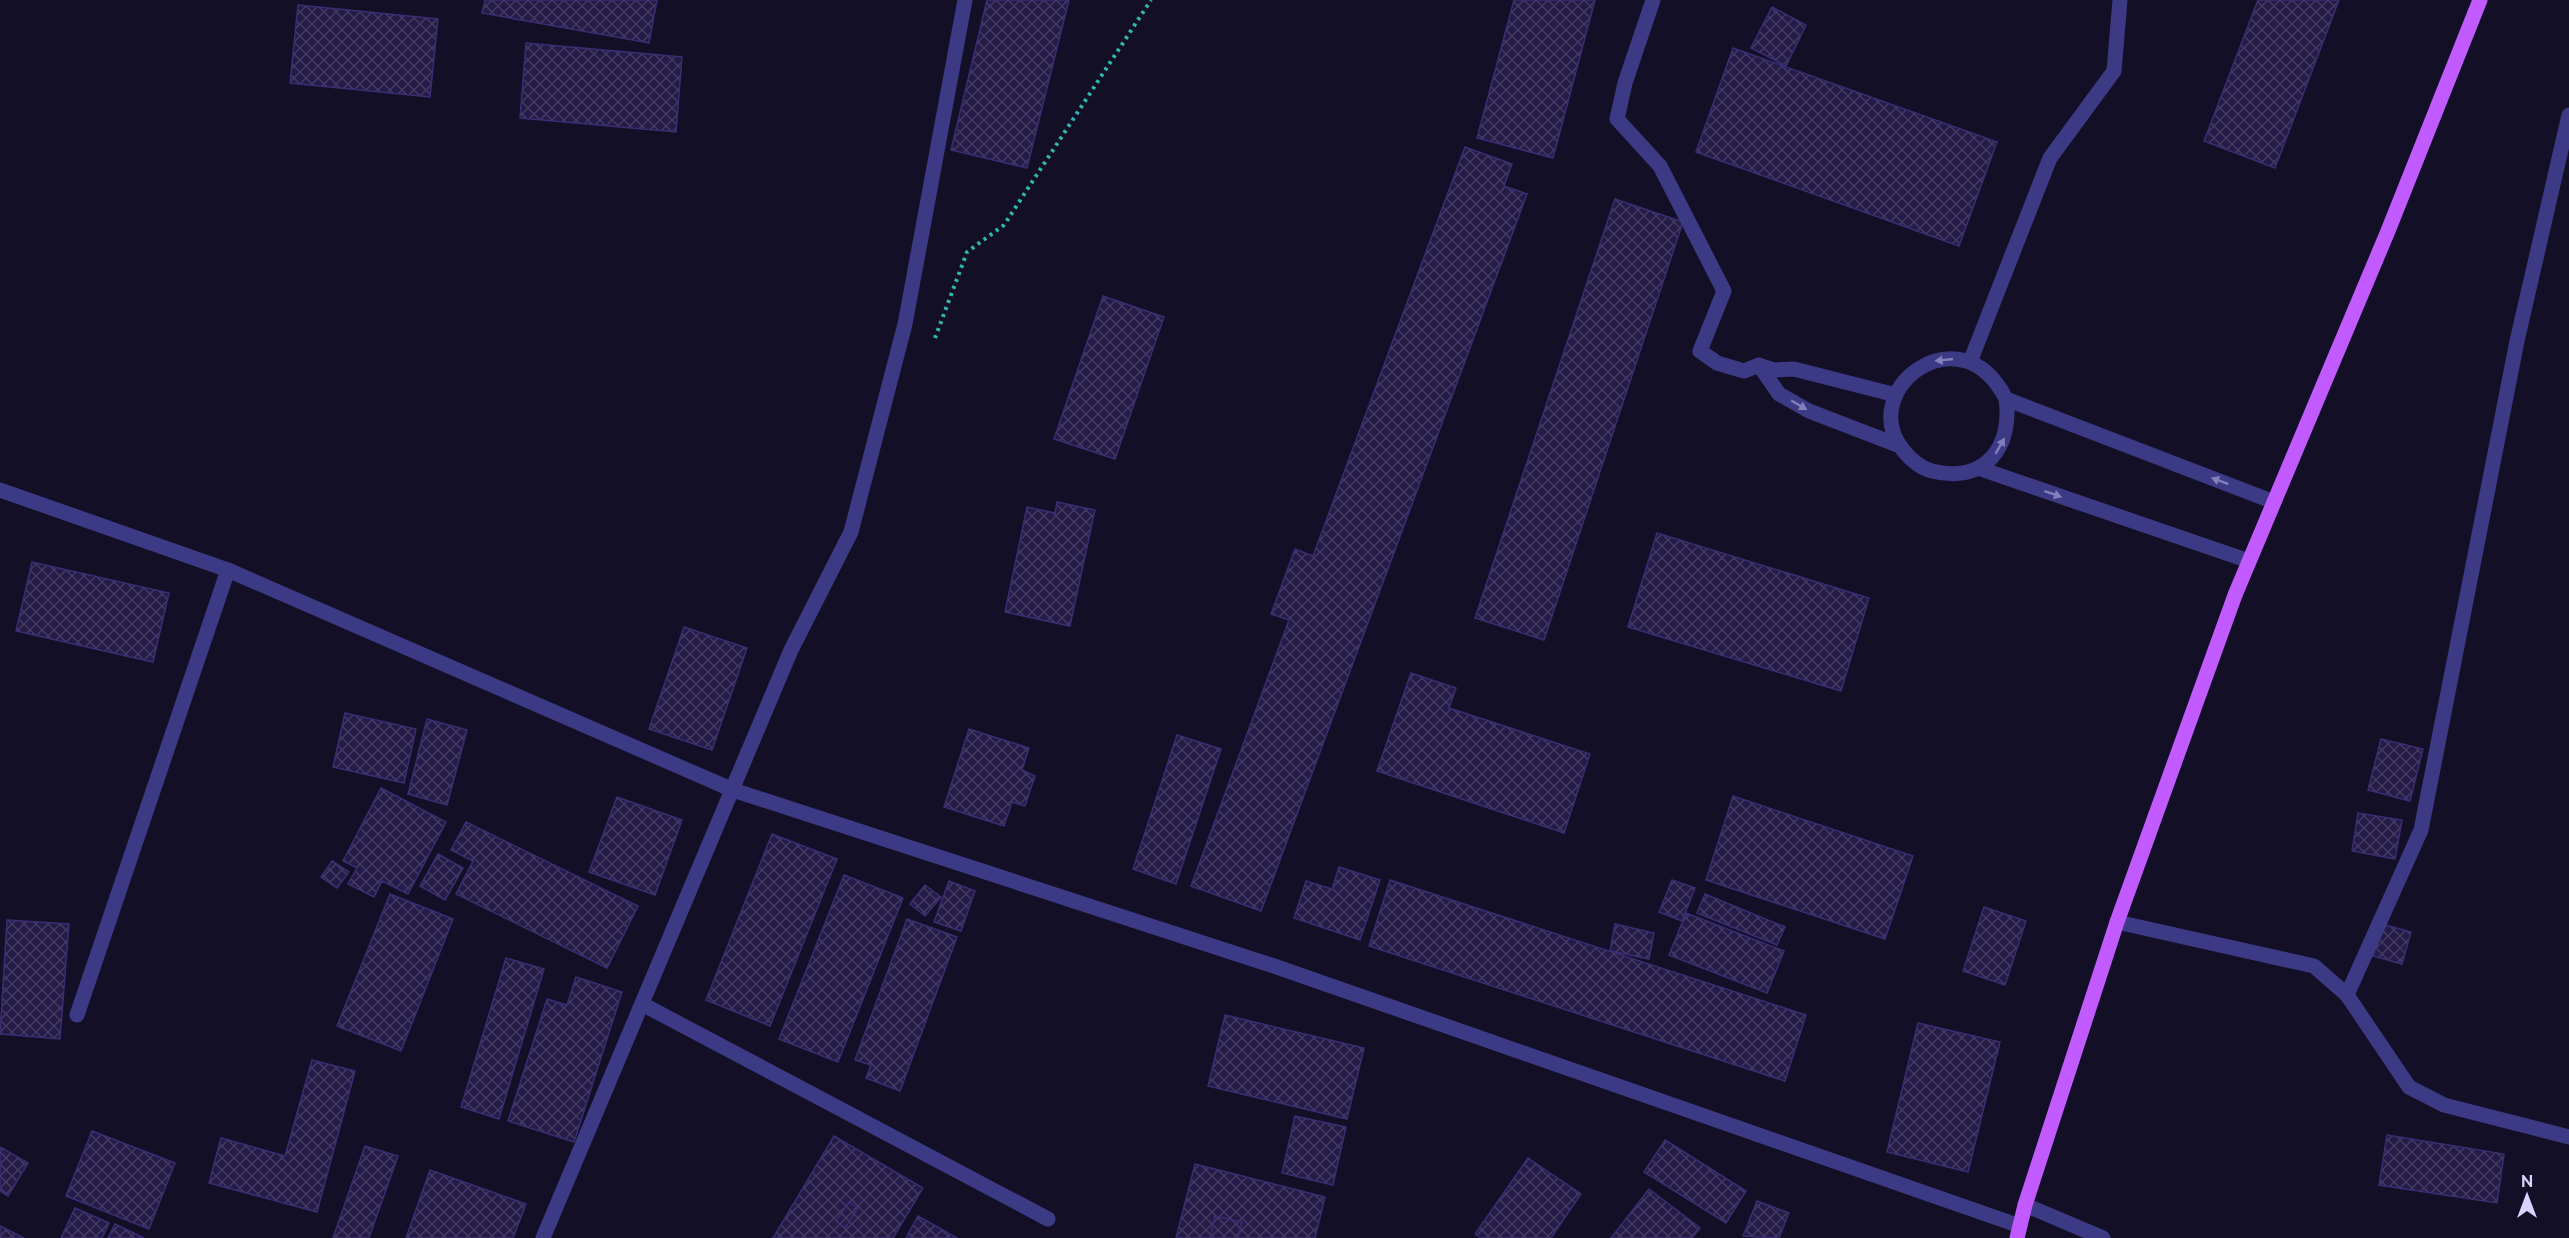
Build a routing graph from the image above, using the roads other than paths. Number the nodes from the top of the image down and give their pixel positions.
1 (965, 0) edge
2 (1653, 0) edge
3 (2120, 0) edge
4 (2480, 0) edge
5 (2569, 115) edge
6 (1970, 362) junction
7 (1759, 365) junction
8 (1896, 395) junction
9 (2006, 399) junction
10 (1900, 446) junction
11 (1978, 468) junction
12 (0, 490) edge
13 (2274, 502) junction
14 (2249, 561) junction
15 (228, 570) junction
16 (733, 790) junction
17 (2117, 922) junction
18 (2347, 994) junction
19 (642, 1004) junction
20 (77, 1015) dead end
21 (2569, 1137) edge
22 (2025, 1205) junction
23 (1048, 1219) dead end
24 (2019, 1232) edge
25 (543, 1238) edge
26 (2103, 1238) edge

1 - 16 street
2 - 7 street
3 - 6 street
4 - 13 main road
5 - 18 street
6 -> 8 street
6 - 9 street
7 - 8 street
7 -> 10 street
8 - 10 street
11 -> 9 street
13 -> 9 street
10 - 11 street
11 -> 14 street
12 - 15 street
13 - 14 main road
14 - 17 main road
15 - 16 street
15 - 20 street
16 - 19 street
16 - 24 street
17 - 18 street
17 - 22 main road
18 - 21 street
19 - 23 street
19 - 25 street
22 - 24 main road
22 - 26 street

